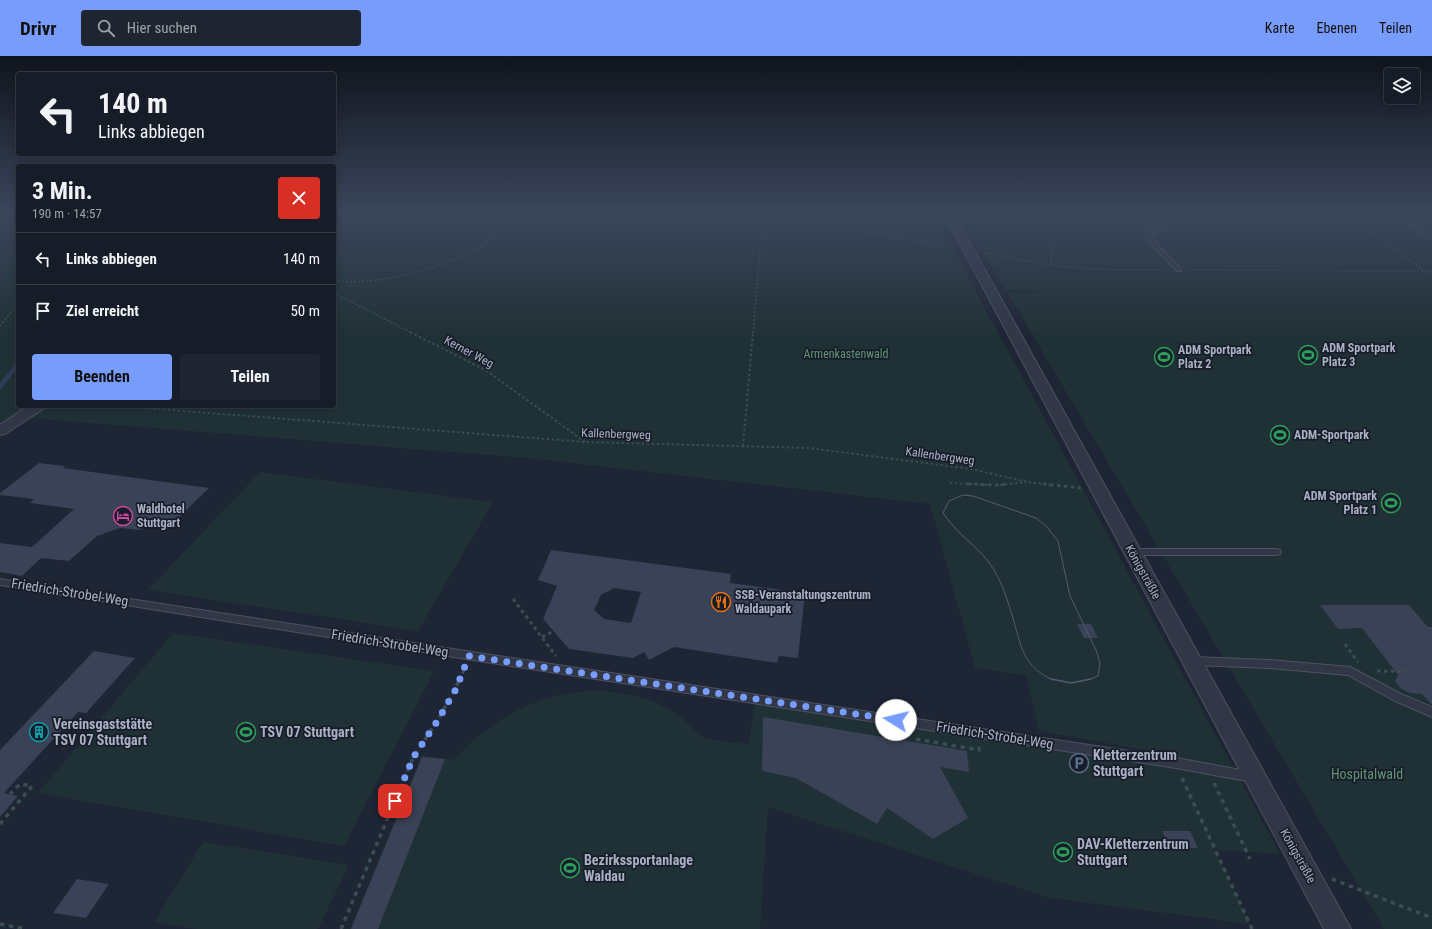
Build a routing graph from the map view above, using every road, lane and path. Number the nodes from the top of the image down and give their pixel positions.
1 (464, 255) edge
2 (760, 255) edge
3 (971, 255) edge
4 (994, 255) edge
5 (1051, 255) edge
6 (1164, 255) edge
7 (1402, 255) edge
8 (1051, 265) junction
9 (1179, 270) junction
10 (1425, 271) junction
11 (1432, 271) edge
12 (1432, 276) edge
13 (336, 281) edge
14 (336, 294) edge
15 (16, 306) edge
16 (0, 326) edge
17 (35, 408) edge
18 (144, 408) edge
19 (0, 431) edge
20 (585, 442) junction
21 (744, 446) junction
22 (1028, 482) junction
23 (950, 483) dead end
24 (1098, 490) junction
25 (1132, 552) junction
26 (1277, 552) dead end
27 (0, 582) edge
28 (513, 599) dead end
29 (554, 631) dead end
30 (542, 637) junction
31 (1345, 644) dead end
32 (469, 656) junction
33 (1192, 661) junction
34 (1360, 665) dead end
35 (568, 670) junction
36 (1385, 671) dead end
37 (1432, 672) edge
38 (1432, 712) edge
39 (1176, 762) junction
40 (1210, 769) junction
41 (1255, 777) junction
42 (10, 794) dead end
43 (0, 824) edge
44 (1250, 859) dead end
45 (1309, 877) junction
46 (1432, 918) edge
47 (0, 924) edge
48 (25, 929) edge
49 (341, 929) edge
50 (1252, 929) edge
51 (1338, 929) edge

1 - 13 path
2 - 21 path
3 - 24 street, Königsträßle
4 - 8 path
5 - 8 path
6 - 9 lane
7 - 10 path
8 - 9 path
9 - 10 path
10 - 11 path
10 - 12 path
14 - 20 path, Kerner Weg
15 - 16 path
17 - 19 street
18 - 20 path, Kallenbergweg
20 - 21 path, Kallenbergweg
21 - 22 path, Kallenbergweg
22 - 23 path
22 - 24 path, Kallenbergweg
24 - 25 street, Königsträßle
25 - 26 lane
25 - 33 street, Königsträßle
27 - 32 lane, Friedrich-Strobel-Weg
28 - 30 path
29 - 30 path
30 - 35 path
31 - 34 path
32 - 35 lane, Friedrich-Strobel-Weg
32 - 49 path
33 - 38 lane
33 - 41 street, Königsträßle
35 - 39 lane, Friedrich-Strobel-Weg
36 - 37 path
39 - 40 lane, Friedrich-Strobel-Weg
39 - 50 path
40 - 41 lane, Friedrich-Strobel-Weg
40 - 44 path
41 - 45 street, Königsträßle
42 - 43 path
45 - 46 path
45 - 51 street, Königsträßle
47 - 48 path

